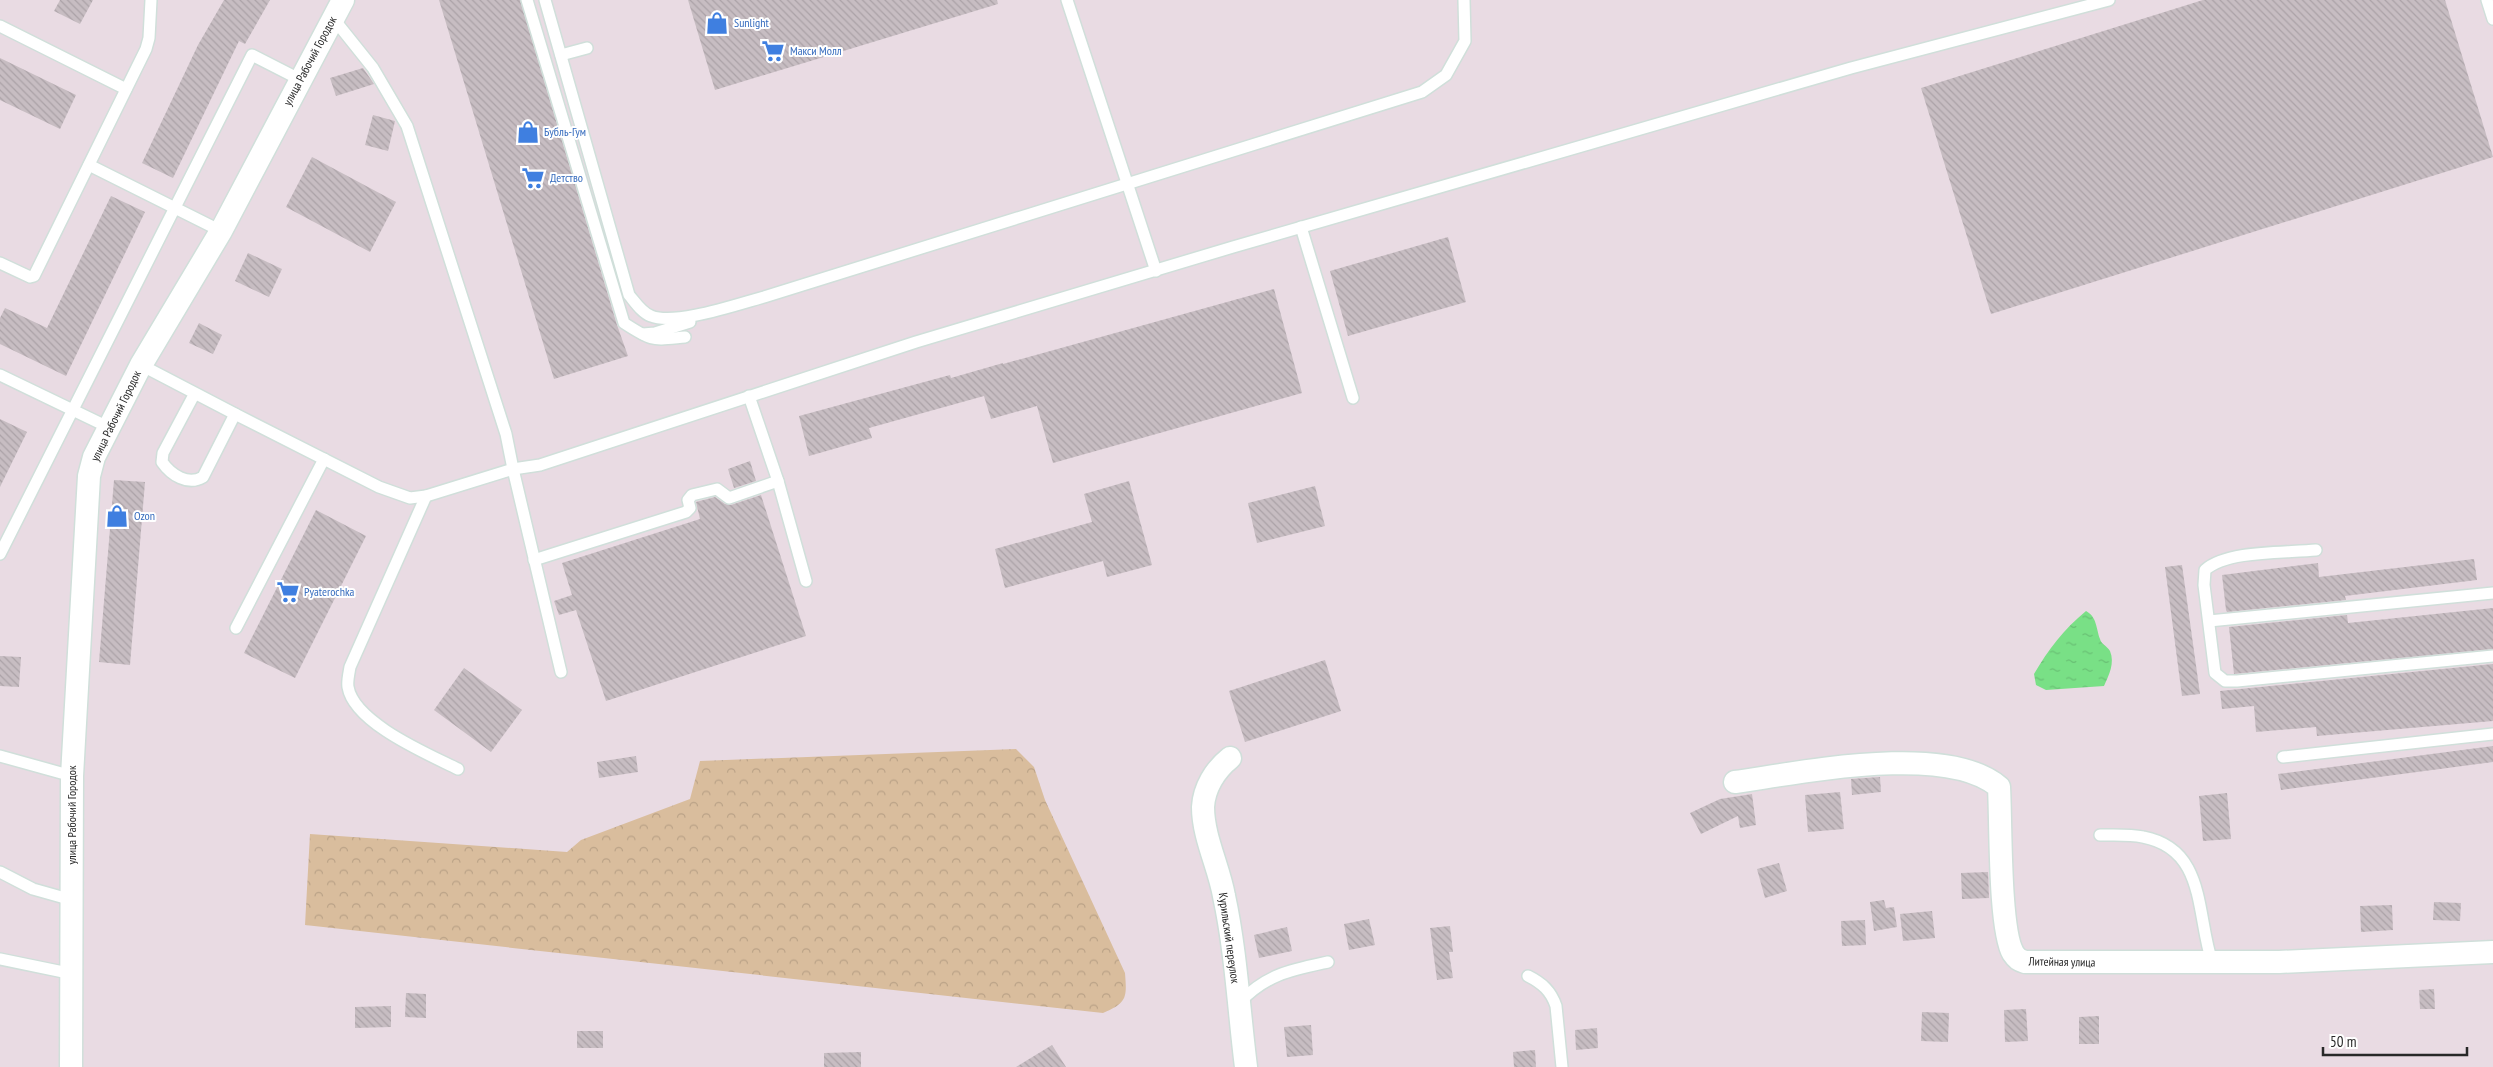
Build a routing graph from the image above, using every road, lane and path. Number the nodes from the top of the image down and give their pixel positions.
1 (151, 0) edge
2 (527, 0) edge
3 (546, 0) edge
4 (1067, 0) edge
5 (1464, 0) edge
6 (2109, 0) edge
7 (2487, 0) edge
8 (338, 9) edge
9 (2493, 19) edge
10 (0, 26) edge
11 (587, 48) dead end
12 (561, 56) junction
13 (300, 80) junction
14 (126, 89) junction
15 (89, 165) junction
16 (1128, 184) junction
17 (175, 208) junction
18 (1301, 227) junction
19 (221, 231) junction
20 (0, 263) edge
21 (1156, 271) junction
22 (727, 307) junction
23 (641, 334) junction
24 (685, 337) dead end
25 (140, 365) junction
26 (0, 375) edge
27 (195, 393) junction
28 (749, 396) junction
29 (1353, 398) dead end
30 (72, 409) junction
31 (235, 414) junction
32 (108, 427) junction
33 (324, 459) junction
34 (513, 470) junction
35 (778, 481) junction
36 (426, 496) junction
37 (2316, 550) dead end
38 (0, 554) edge
39 (534, 560) junction
40 (806, 581) dead end
41 (2493, 593) edge
42 (2209, 621) junction
43 (236, 628) dead end
44 (2493, 656) edge
45 (561, 672) dead end
46 (2493, 734) edge
47 (0, 756) edge
48 (2283, 757) dead end
49 (1230, 758) dead end
50 (458, 769) dead end
51 (72, 776) junction
52 (1735, 782) dead end
53 (2100, 834) dead end
54 (0, 872) edge
55 (72, 900) junction
56 (2493, 952) edge
57 (0, 959) edge
58 (1328, 962) dead end
59 (2212, 962) junction
60 (73, 974) junction
61 (1528, 976) dead end
62 (1238, 1003) junction
63 (71, 1067) edge
64 (1246, 1067) edge
65 (1562, 1067) edge

1 - 14 lane
2 - 23 lane
3 - 12 lane
4 - 16 lane
5 - 16 lane
6 - 18 lane
7 - 9 lane
8 - 13 street, улица Рабочий Городок
8 - 34 lane
10 - 14 lane
11 - 12 lane
12 - 22 lane
13 - 17 lane
13 - 19 street, улица Рабочий Городок
14 - 15 lane
15 - 17 lane
15 - 20 lane
16 - 21 lane
16 - 22 lane
17 - 19 lane
17 - 30 lane
18 - 21 lane
18 - 29 lane
19 - 25 street, улица Рабочий Городок
21 - 28 lane
22 - 23 lane
23 - 24 lane
25 - 27 lane
25 - 32 street, улица Рабочий Городок
26 - 30 lane
27 - 31 lane
27 - 31 lane
28 - 34 lane
28 - 35 lane
30 - 32 lane
30 - 38 lane
31 - 33 lane
32 - 51 street, улица Рабочий Городок
33 - 36 lane
33 - 43 lane
34 - 36 lane
34 - 39 lane
35 - 39 lane
35 - 40 lane
36 - 50 lane
37 - 42 lane
39 - 45 lane
41 - 42 lane
42 - 44 lane
46 - 48 lane
47 - 51 lane
49 - 62 street, Курильский переулок
51 - 55 street, улица Рабочий Городок
52 - 59 street, Литейная улица
53 - 59 lane
54 - 55 lane
55 - 60 street, улица Рабочий Городок
56 - 59 street, Литейная улица
57 - 60 lane
58 - 62 lane
60 - 63 street, улица Рабочий Городок
61 - 65 lane
62 - 64 street, Курильский переулок

